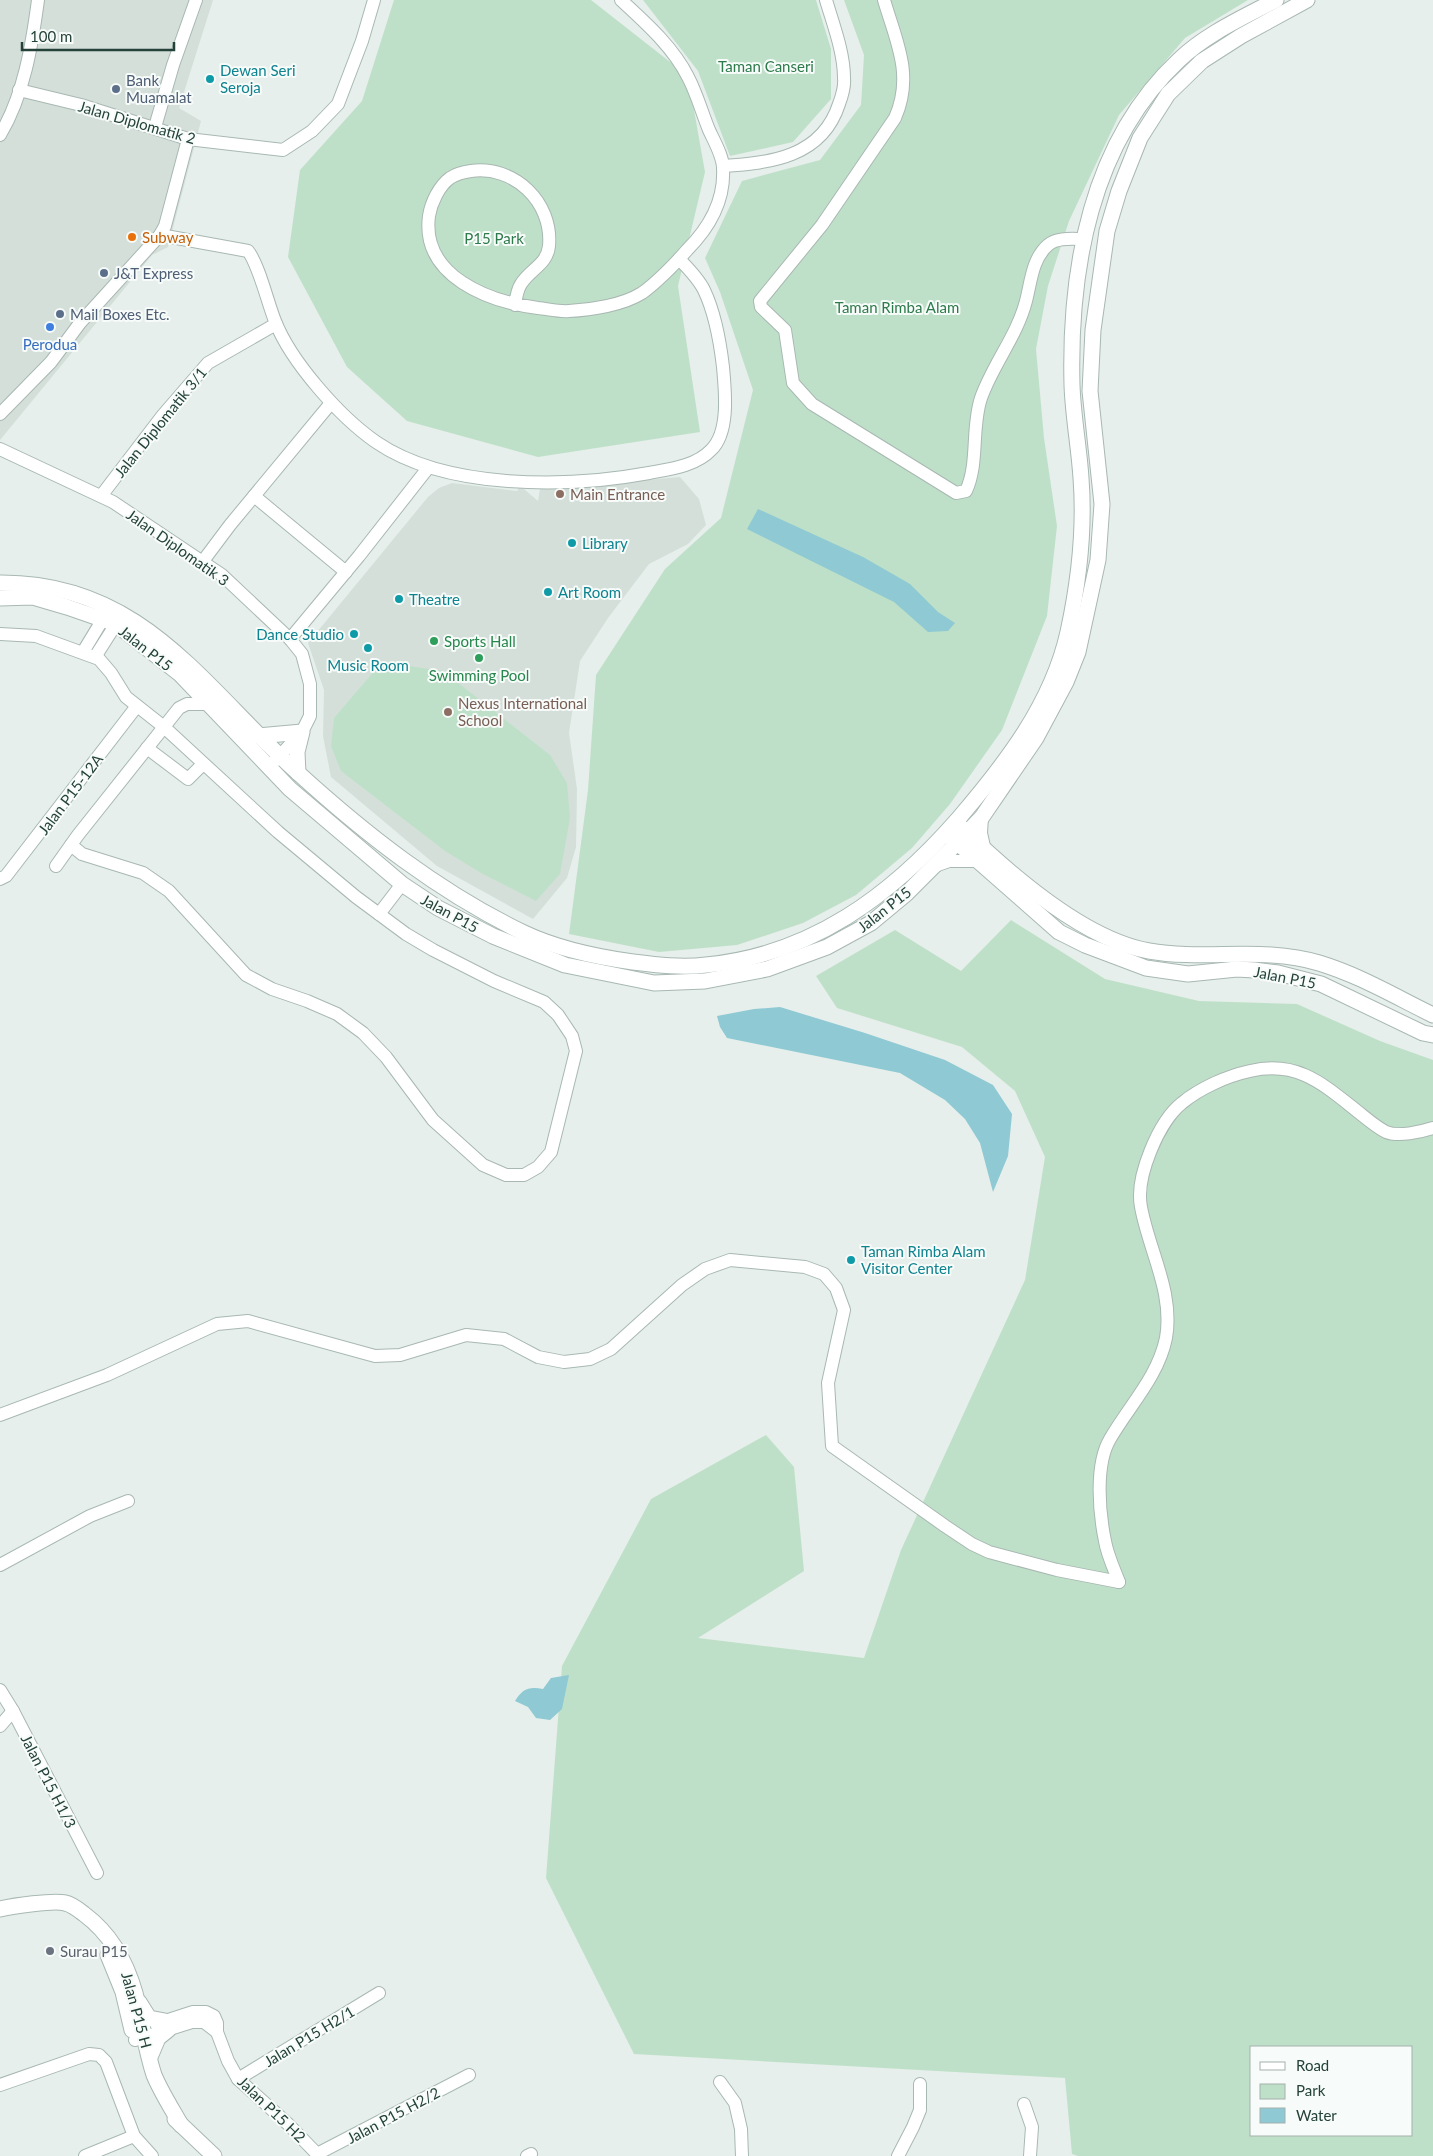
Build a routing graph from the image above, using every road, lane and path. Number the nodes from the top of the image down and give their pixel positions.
1 (38, 0) edge
2 (196, 0) edge
3 (374, 0) edge
4 (622, 0) edge
5 (826, 0) edge
6 (884, 0) edge
7 (1276, 0) edge
8 (1307, 0) edge
9 (20, 90) junction
10 (155, 127) junction
11 (0, 135) edge
12 (188, 138) junction
13 (724, 166) junction
14 (1099, 183) junction
15 (1121, 187) junction
16 (160, 235) junction
17 (1084, 239) junction
18 (679, 259) junction
19 (515, 305) junction
20 (276, 324) junction
21 (331, 402) junction
22 (0, 414) edge
23 (0, 449) edge
24 (428, 468) junction
25 (101, 496) junction
26 (254, 496) junction
27 (203, 561) junction
28 (346, 572) junction
29 (0, 583) edge
30 (0, 598) edge
31 (110, 621) junction
32 (0, 634) edge
33 (290, 639) junction
34 (1071, 650) junction
35 (89, 654) junction
36 (208, 704) junction
37 (136, 706) junction
38 (164, 727) junction
39 (302, 732) junction
40 (258, 736) junction
41 (147, 748) junction
42 (281, 757) junction
43 (204, 764) junction
44 (269, 767) junction
45 (298, 773) junction
46 (982, 817) junction
47 (951, 827) junction
48 (962, 838) junction
49 (71, 845) junction
50 (981, 856) junction
51 (56, 866) dead end
52 (934, 866) junction
53 (0, 879) edge
54 (402, 884) junction
55 (380, 914) junction
56 (571, 951) junction
57 (565, 965) junction
58 (1433, 1015) edge
59 (1433, 1035) edge
60 (1433, 1128) edge
61 (0, 1415) edge
62 (128, 1501) dead end
63 (0, 1565) edge
64 (0, 1690) edge
65 (13, 1712) junction
66 (0, 1726) edge
67 (97, 1873) dead end
68 (45, 1904) junction
69 (0, 1909) edge
70 (379, 1993) dead end
71 (135, 1994) junction
72 (166, 2025) junction
73 (138, 2035) junction
74 (150, 2057) junction
75 (469, 2075) dead end
76 (238, 2079) junction
77 (720, 2082) dead end
78 (920, 2084) dead end
79 (0, 2085) edge
80 (1024, 2104) dead end
81 (181, 2125) junction
82 (134, 2136) junction
83 (318, 2155) edge
84 (85, 2156) edge
85 (152, 2156) edge
86 (214, 2156) edge
87 (742, 2156) edge
88 (898, 2156) edge
89 (1030, 2156) edge

1 - 9 street
2 - 10 street
3 - 12 street, Jalan Diplomatik 2
4 - 13 street
5 - 13 street
6 - 17 street
7 - 14 street
8 - 15 street
9 - 10 street, Jalan Diplomatik 2
9 - 11 street
10 - 12 street, Jalan Diplomatik 2
12 - 16 street
13 - 18 street
14 - 15 street
14 - 17 street
15 - 34 street
16 - 20 street
16 - 22 street
17 - 34 street
18 - 19 street
18 - 24 street
19 - 19 street
20 - 21 street
20 - 25 street, Jalan Diplomatik 3/1
21 - 24 street
21 - 26 street
23 - 25 street, Jalan Diplomatik 3
24 - 28 street
25 - 27 street, Jalan Diplomatik 3
26 - 27 street
26 - 28 street
27 - 33 street, Jalan Diplomatik 3
28 - 33 street
29 - 40 street, Jalan P15
30 - 31 street, Jalan P15
31 - 35 street
31 - 36 street, Jalan P15
32 - 35 street
33 - 39 street, Jalan Diplomatik 3
34 - 46 street
34 - 47 street, Jalan P15
35 - 37 street
36 - 38 street
36 - 44 street, Jalan P15
37 - 38 street
37 - 53 street, Jalan P15-12A
38 - 41 street
38 - 43 street
39 - 40 street
39 - 42 street, Jalan Diplomatik 3
39 - 45 street
40 - 42 street, Jalan P15
41 - 43 street
41 - 49 street
42 - 44 street, Jalan Diplomatik 3
42 - 45 street, Jalan P15
43 - 55 street
44 - 54 street, Jalan P15
45 - 56 street, Jalan P15
46 - 48 street
46 - 50 street
47 - 48 street
47 - 56 street, Jalan P15
48 - 50 street, Jalan P15
48 - 52 street, Jalan P15
49 - 51 street
49 - 55 street
50 - 52 street
50 - 58 street, Jalan P15
50 - 59 street, Jalan P15
52 - 57 street, Jalan P15
54 - 55 street
54 - 57 street, Jalan P15
56 - 57 street
60 - 61 street
62 - 63 street
64 - 65 street, Jalan P15 H1/3
65 - 66 street
65 - 67 street, Jalan P15 H1/3
68 - 69 street, Jalan P15 H
68 - 71 street, Jalan P15 H
68 - 73 street, Jalan P15 H
70 - 76 street, Jalan P15 H2/1
71 - 72 street
71 - 73 street, Jalan P15 H
72 - 73 street, Jalan P15 H2
72 - 74 street
72 - 76 street, Jalan P15 H2
73 - 74 street, Jalan P15 H
73 - 81 street, Jalan P15 H
74 - 81 street, Jalan P15 H
75 - 83 street, Jalan P15 H2/2
76 - 83 street, Jalan P15 H2
77 - 87 street
78 - 88 street
79 - 82 street
80 - 89 street
81 - 86 street, Jalan P15 H
82 - 84 street
82 - 85 street

